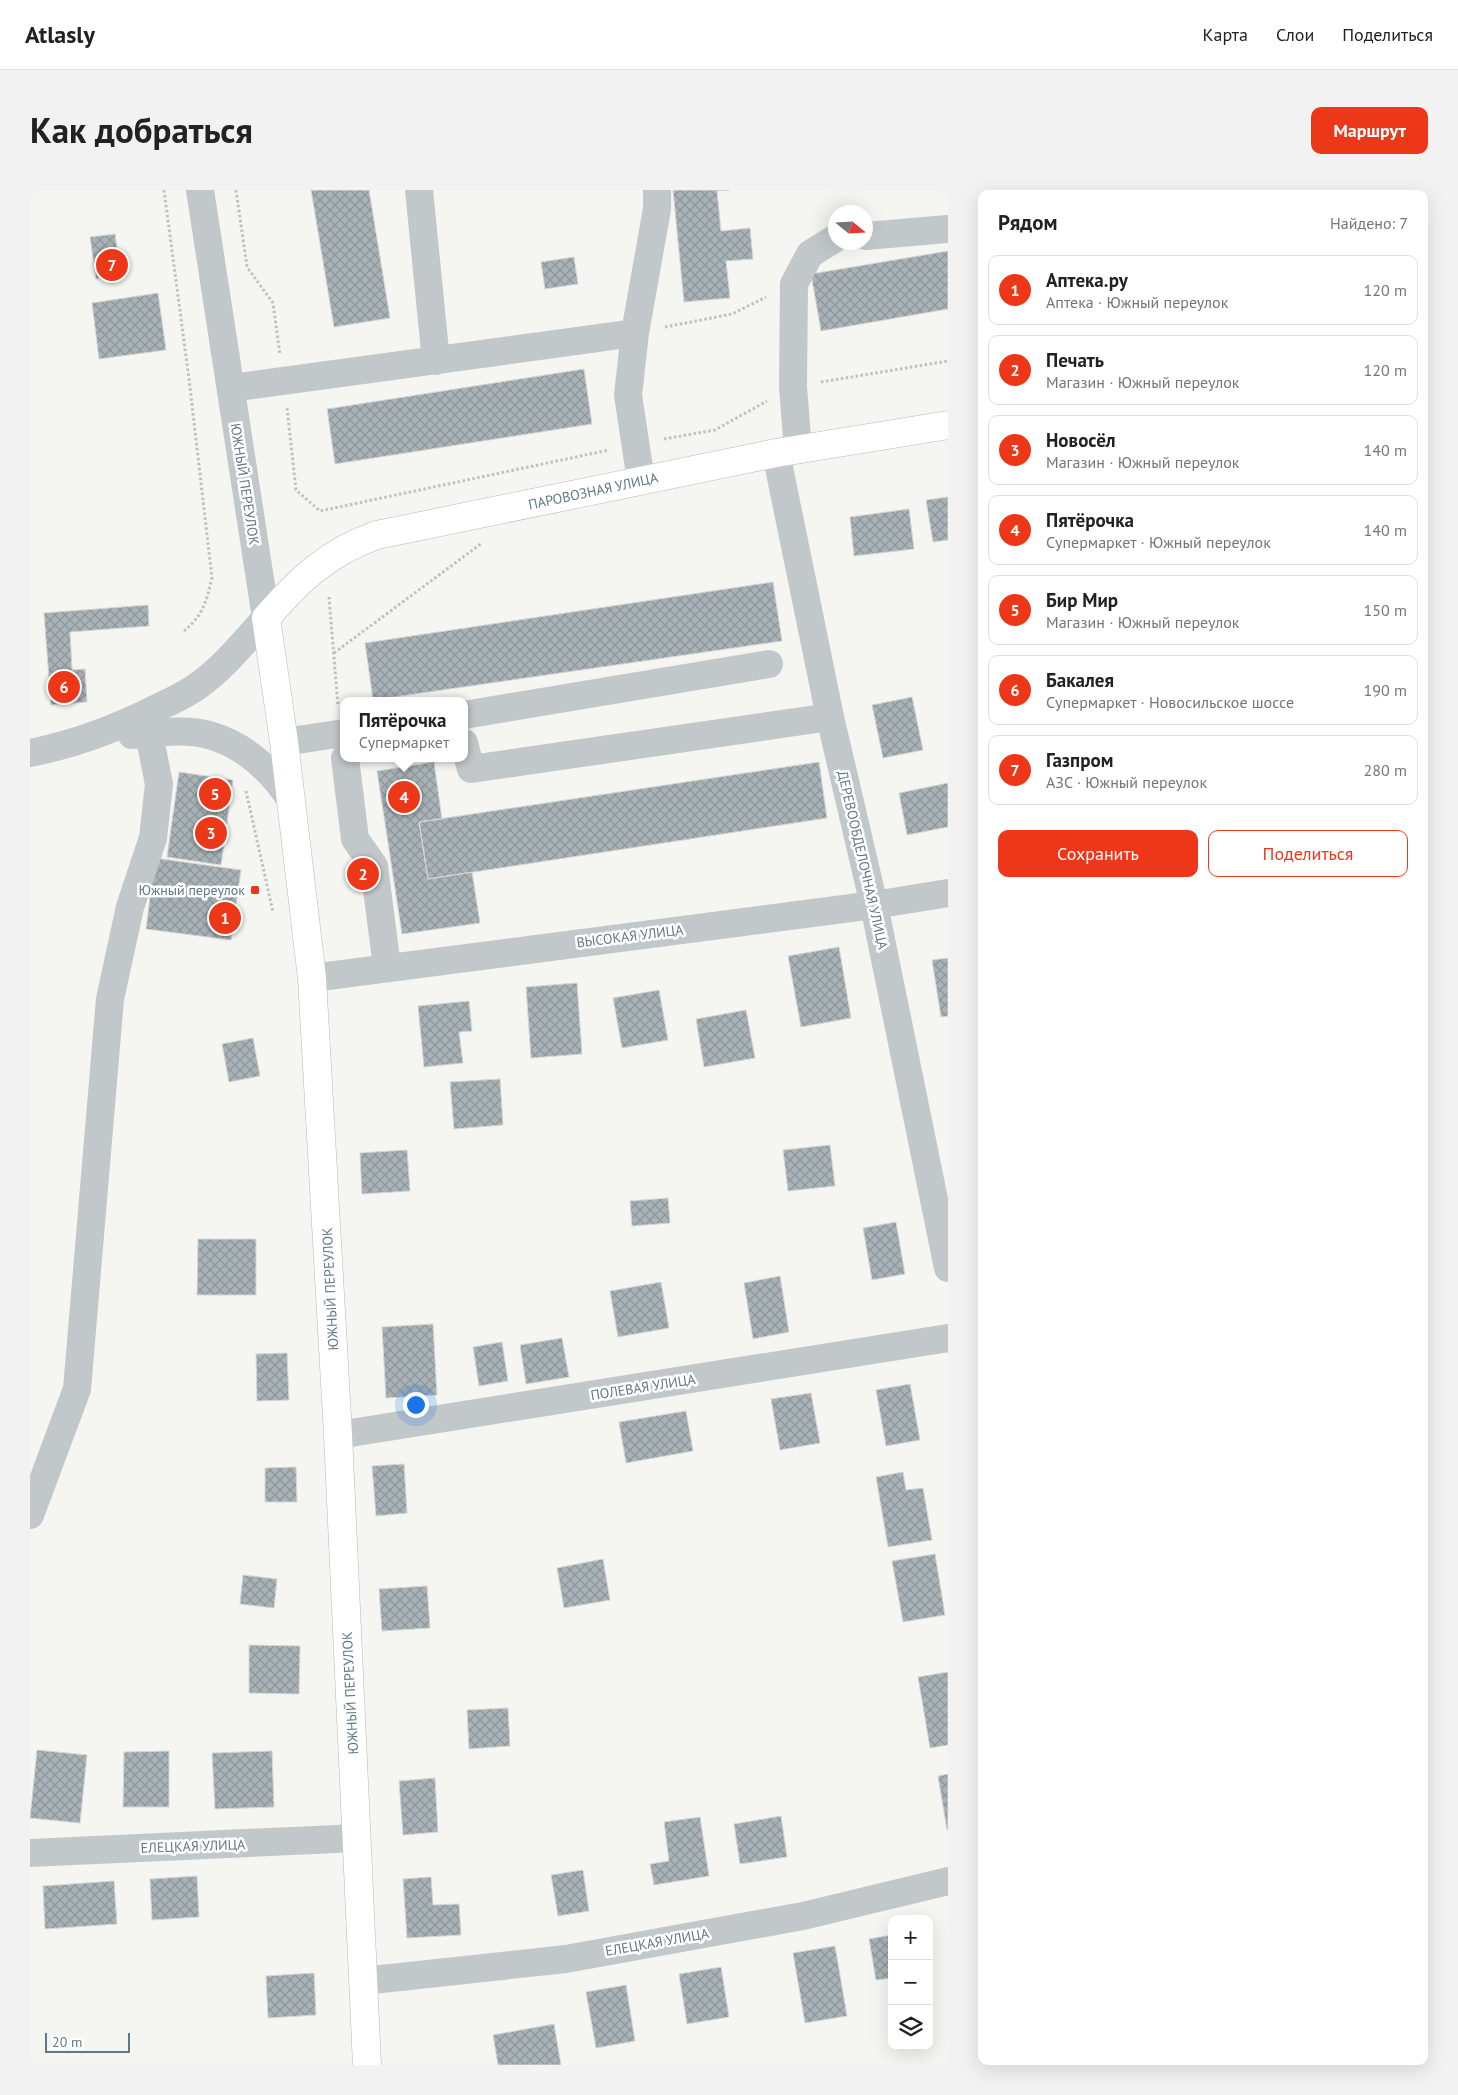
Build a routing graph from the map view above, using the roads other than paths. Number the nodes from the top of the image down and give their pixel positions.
1 (200, 190) edge
2 (419, 190) edge
3 (657, 190) edge
4 (948, 229) edge
5 (873, 235) edge
6 (828, 243) edge
7 (635, 334) junction
8 (436, 361) junction
9 (231, 388) junction
10 (948, 425) edge
11 (787, 452) junction
12 (641, 481) junction
13 (266, 618) junction
14 (769, 664) dead end
15 (468, 714) edge
16 (830, 717) junction
17 (149, 734) junction
18 (86, 739) junction
19 (284, 742) junction
20 (340, 745) edge
21 (30, 753) edge
22 (468, 758) edge
23 (345, 762) edge
24 (291, 800) junction
25 (948, 893) edge
26 (874, 905) junction
27 (388, 967) junction
28 (312, 978) junction
29 (948, 1268) edge
30 (948, 1338) edge
31 (338, 1435) junction
32 (30, 1515) edge
33 (357, 1838) junction
34 (30, 1853) edge
35 (948, 1881) edge
36 (363, 1981) junction
37 (367, 2065) edge

1 - 9 street, ЮЖНЫЙ ПЕРЕУЛОК
2 - 8 street
3 - 7 street
4 - 5 street
6 - 11 street, ДЕРЕВООБДЕЛОЧНАЯ УЛИЦА
7 - 8 street
7 - 12 street
8 - 9 street
9 - 13 street, ЮЖНЫЙ ПЕРЕУЛОК
10 - 11 main road, ПАРОВОЗНАЯ УЛИЦА
11 - 12 main road, ПАРОВОЗНАЯ УЛИЦА
11 - 16 street, ДЕРЕВООБДЕЛОЧНАЯ УЛИЦА
12 - 13 main road, ПАРОВОЗНАЯ УЛИЦА
13 - 18 street
13 - 19 main road, ЮЖНЫЙ ПЕРЕУЛОК
14 - 15 street
16 - 22 street
16 - 26 street, ДЕРЕВООБДЕЛОЧНАЯ УЛИЦА
17 - 18 street
17 - 24 street
17 - 32 street
18 - 21 street
19 - 20 street
19 - 24 main road, ЮЖНЫЙ ПЕРЕУЛОК
23 - 27 street
24 - 28 main road, ЮЖНЫЙ ПЕРЕУЛОК
25 - 26 street, ВЫСОКАЯ УЛИЦА
26 - 27 street, ВЫСОКАЯ УЛИЦА
26 - 29 street, ДЕРЕВООБДЕЛОЧНАЯ УЛИЦА
27 - 28 street, ВЫСОКАЯ УЛИЦА
28 - 31 main road, ЮЖНЫЙ ПЕРЕУЛОК
30 - 31 street, ПОЛЕВАЯ УЛИЦА
31 - 33 main road, ЮЖНЫЙ ПЕРЕУЛОК
33 - 34 street, ЕЛЕЦКАЯ УЛИЦА
33 - 36 main road, ЮЖНЫЙ ПЕРЕУЛОК
35 - 36 street, ЕЛЕЦКАЯ УЛИЦА
36 - 37 main road, ЮЖНЫЙ ПЕРЕУЛОК

